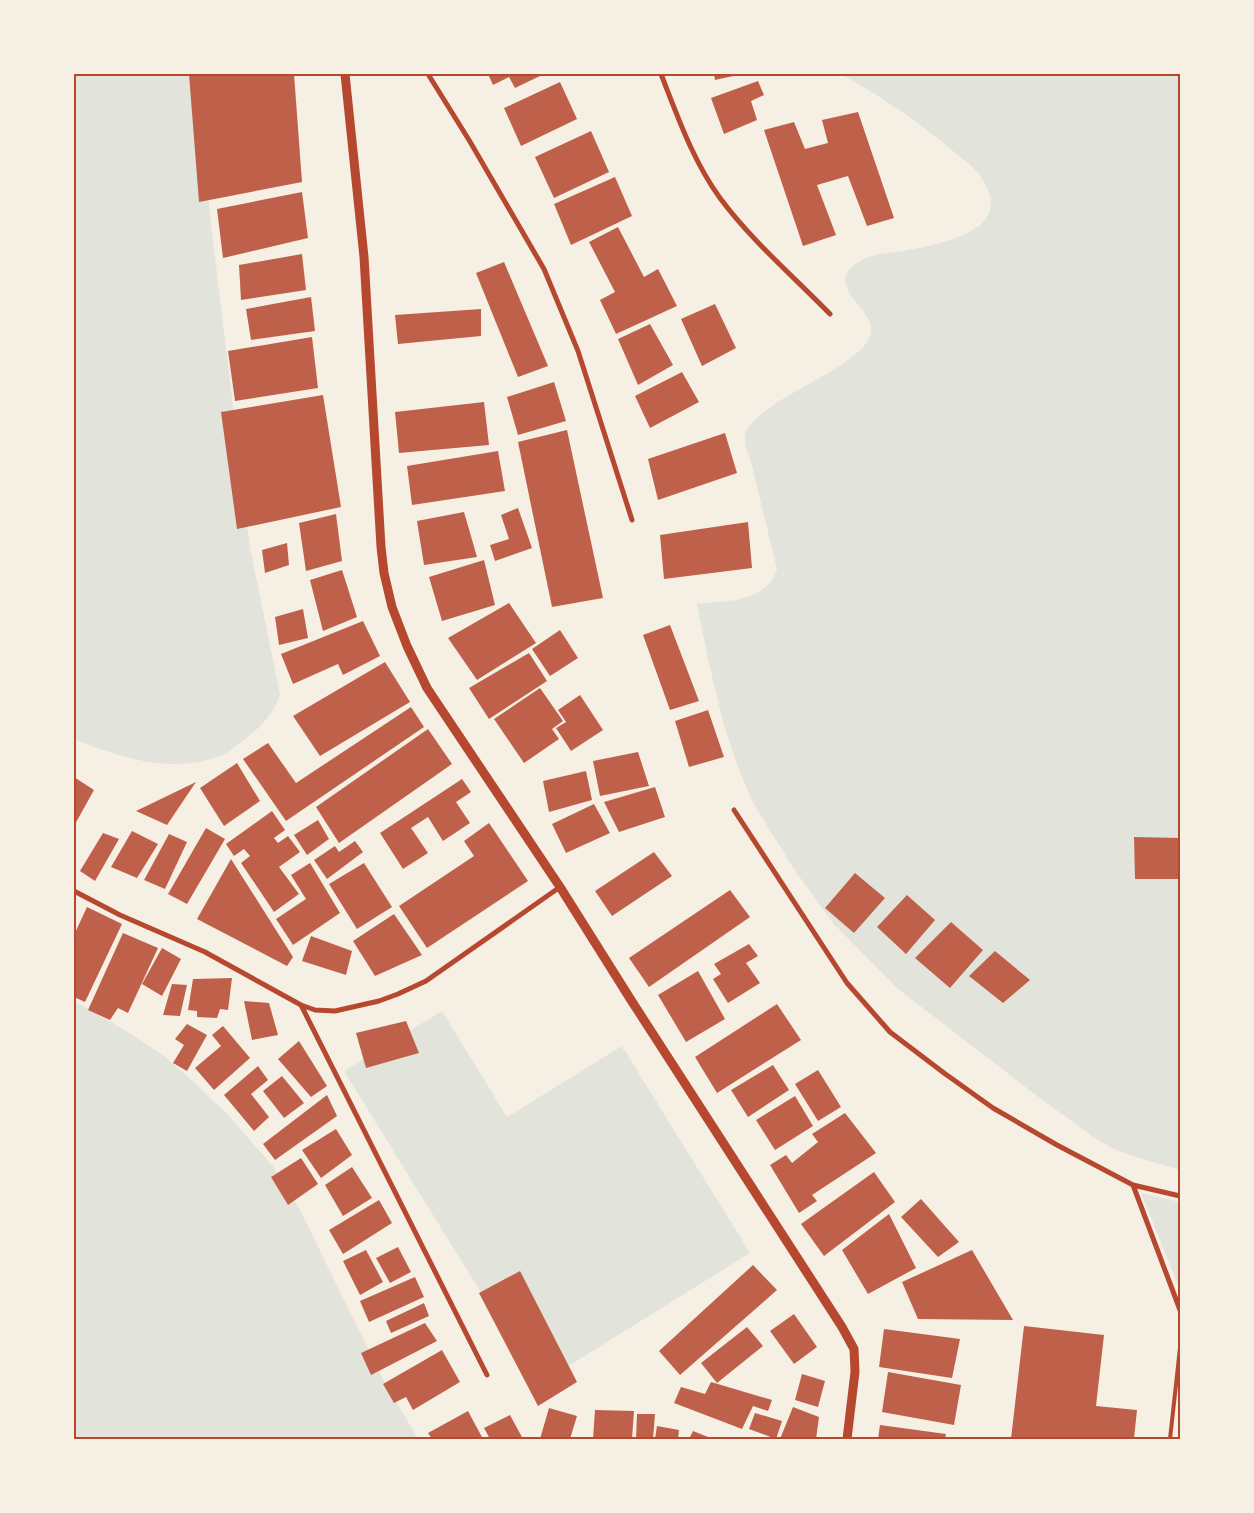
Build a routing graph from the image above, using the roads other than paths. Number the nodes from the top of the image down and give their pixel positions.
1 (345, 74) edge
2 (428, 74) edge
3 (661, 74) edge
4 (830, 314) dead end
5 (632, 520) dead end
6 (734, 810) dead end
7 (560, 887) junction
8 (74, 891) edge
9 (301, 1005) junction
10 (1132, 1185) junction
11 (1180, 1196) edge
12 (1180, 1310) edge
13 (1180, 1348) edge
14 (487, 1375) dead end
15 (847, 1439) edge
16 (1170, 1439) edge

1 - 7 street
2 - 5 street
3 - 4 street
6 - 10 street
7 - 9 street
7 - 15 street
8 - 9 street
9 - 14 street
10 - 11 street
10 - 12 street
13 - 16 lane

